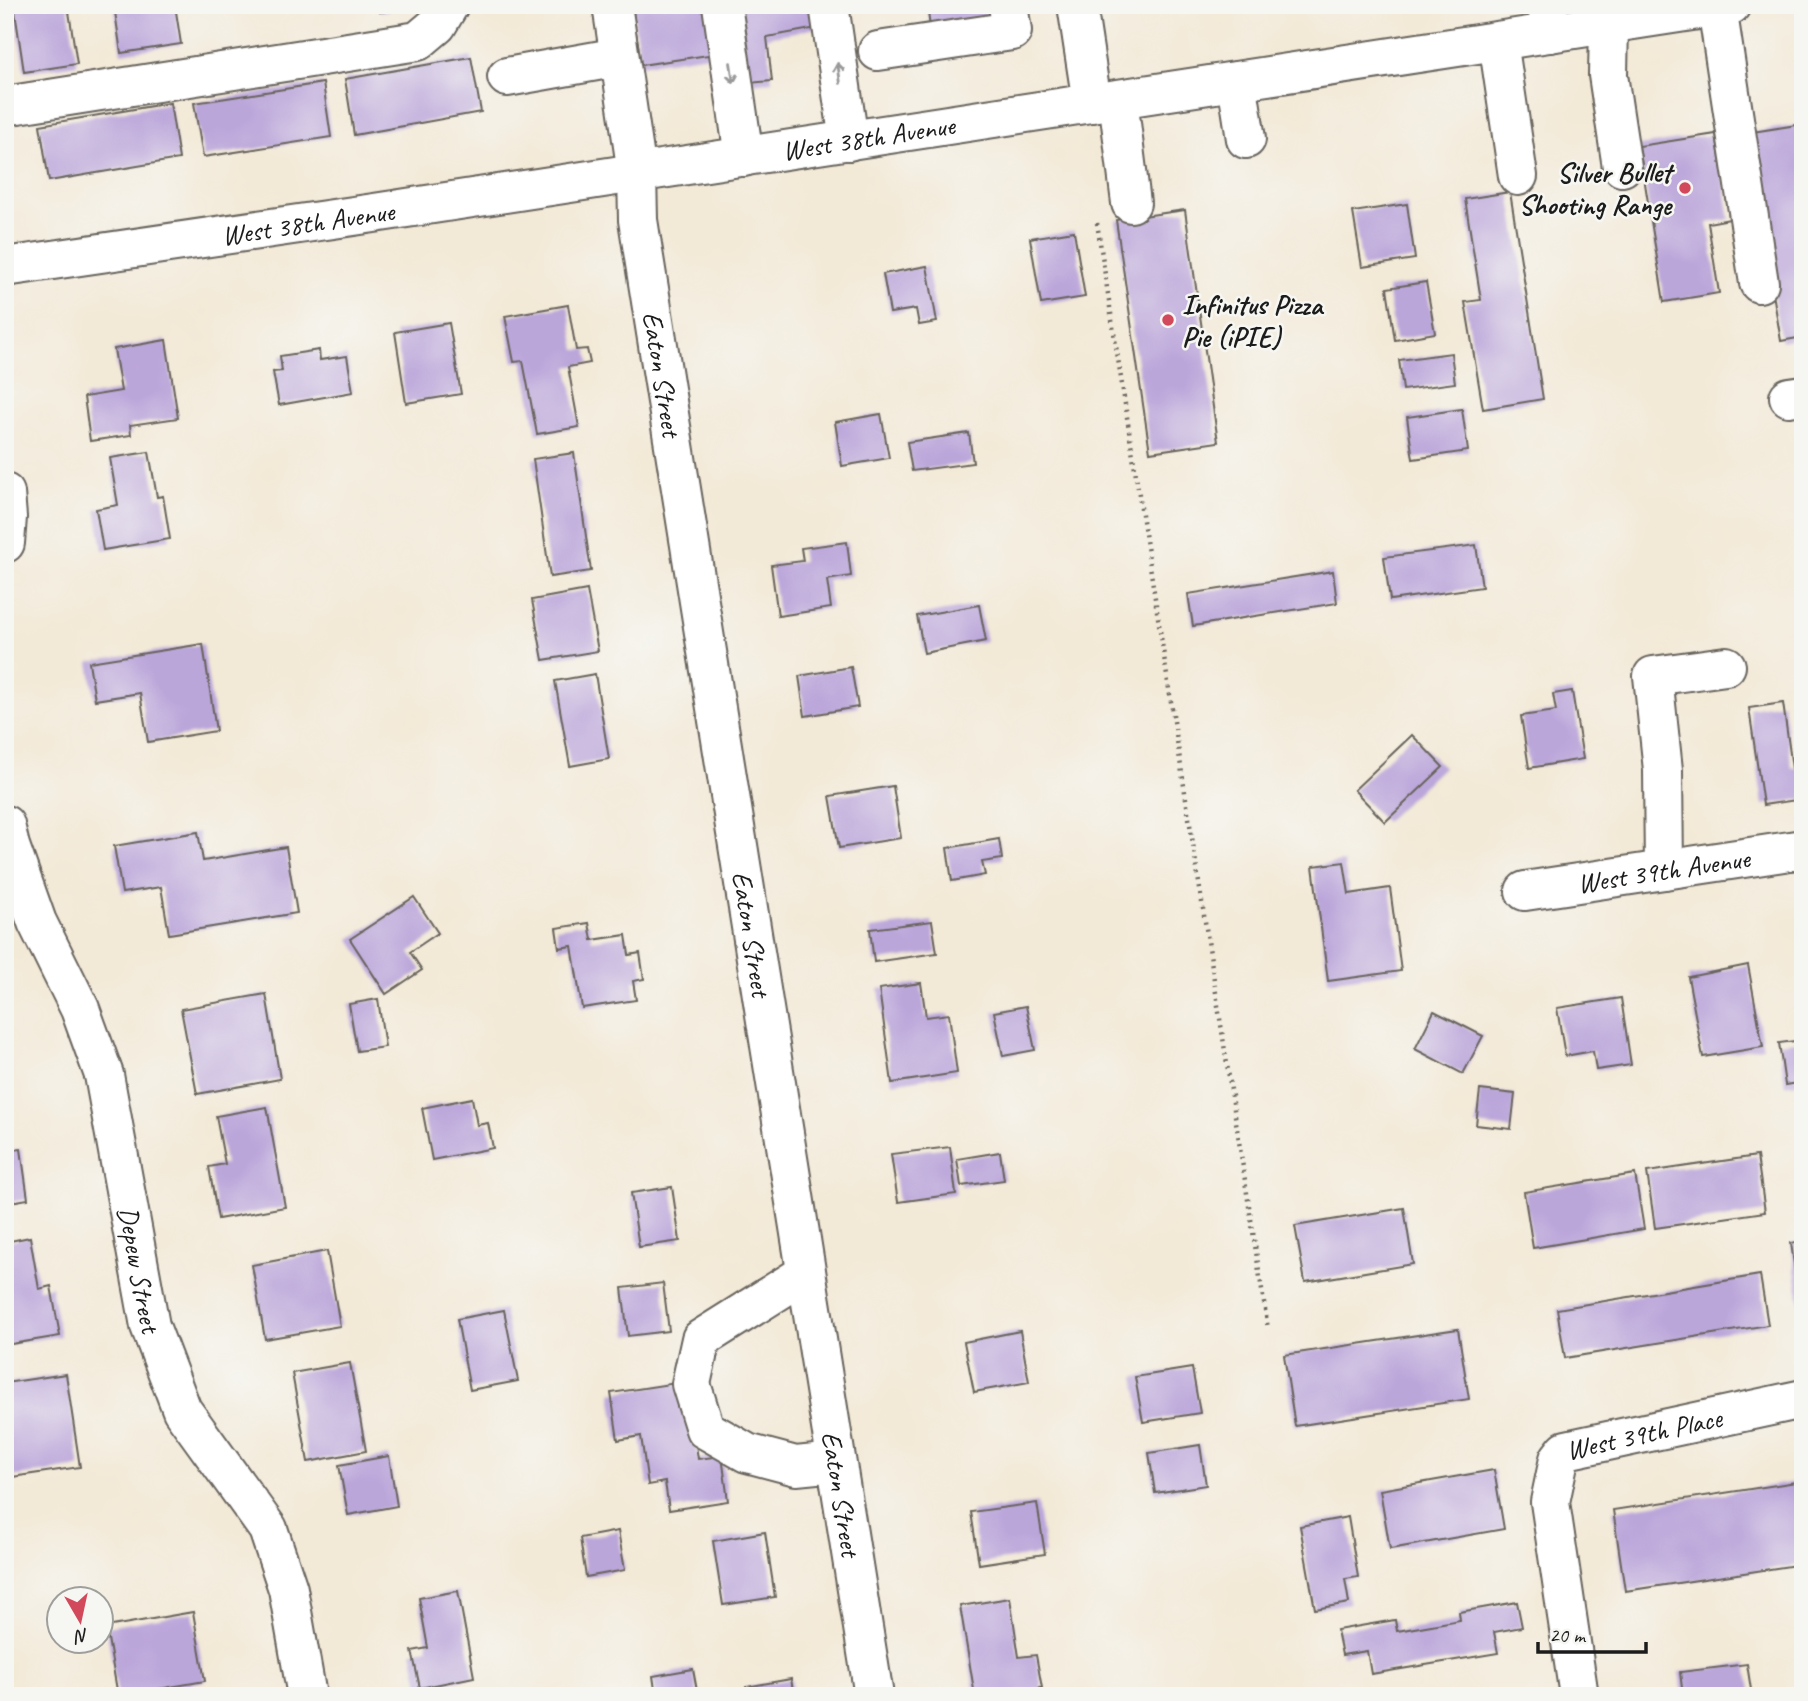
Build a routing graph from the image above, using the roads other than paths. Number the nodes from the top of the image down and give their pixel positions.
1 (449, 5) edge
2 (612, 5) edge
3 (722, 5) edge
4 (830, 5) edge
5 (1008, 5) edge
6 (1077, 5) edge
7 (1724, 6) edge
8 (1620, 17) edge
9 (1549, 19) edge
10 (1498, 41) junction
11 (878, 51) dead end
12 (620, 57) junction
13 (507, 77) dead end
14 (1237, 81) junction
15 (1105, 101) junction
16 (5, 106) edge
17 (1246, 139) dead end
18 (849, 141) junction
19 (744, 157) junction
20 (1622, 167) dead end
21 (637, 173) junction
22 (1518, 176) dead end
23 (1131, 203) dead end
24 (5, 267) edge
25 (1759, 283) dead end
26 (5, 493) edge
27 (5, 544) edge
28 (1726, 666) dead end
29 (5, 825) edge
30 (1803, 849) edge
31 (1664, 870) junction
32 (1525, 891) dead end
33 (806, 1273) junction
34 (1803, 1399) edge
35 (836, 1462) junction
36 (307, 1696) edge
37 (874, 1696) edge
38 (1579, 1696) edge

1 - 16 street
2 - 12 street, Eaton Street
3 -> 19 street
18 -> 4 street
5 - 11 street
6 - 15 street
7 - 8 street, West 38th Avenue
7 - 25 street
8 - 9 street, West 38th Avenue
8 - 20 street
9 - 10 street, West 38th Avenue
10 - 14 street, West 38th Avenue
10 - 22 street
12 - 13 street
12 - 21 street, Eaton Street
14 - 15 street, West 38th Avenue
14 - 17 street
15 - 18 street, West 38th Avenue
15 - 23 street
18 - 19 street, West 38th Avenue
19 - 21 street, West 38th Avenue
21 - 24 street, West 38th Avenue
21 - 33 street, Eaton Street
26 - 27 street
28 - 31 street
29 - 36 street, Depew Street
30 - 31 street, West 39th Avenue
31 - 32 street, West 39th Avenue
33 - 35 street, Eaton Street
33 - 35 street
34 - 38 street, West 39th Place
35 - 37 street, Eaton Street

